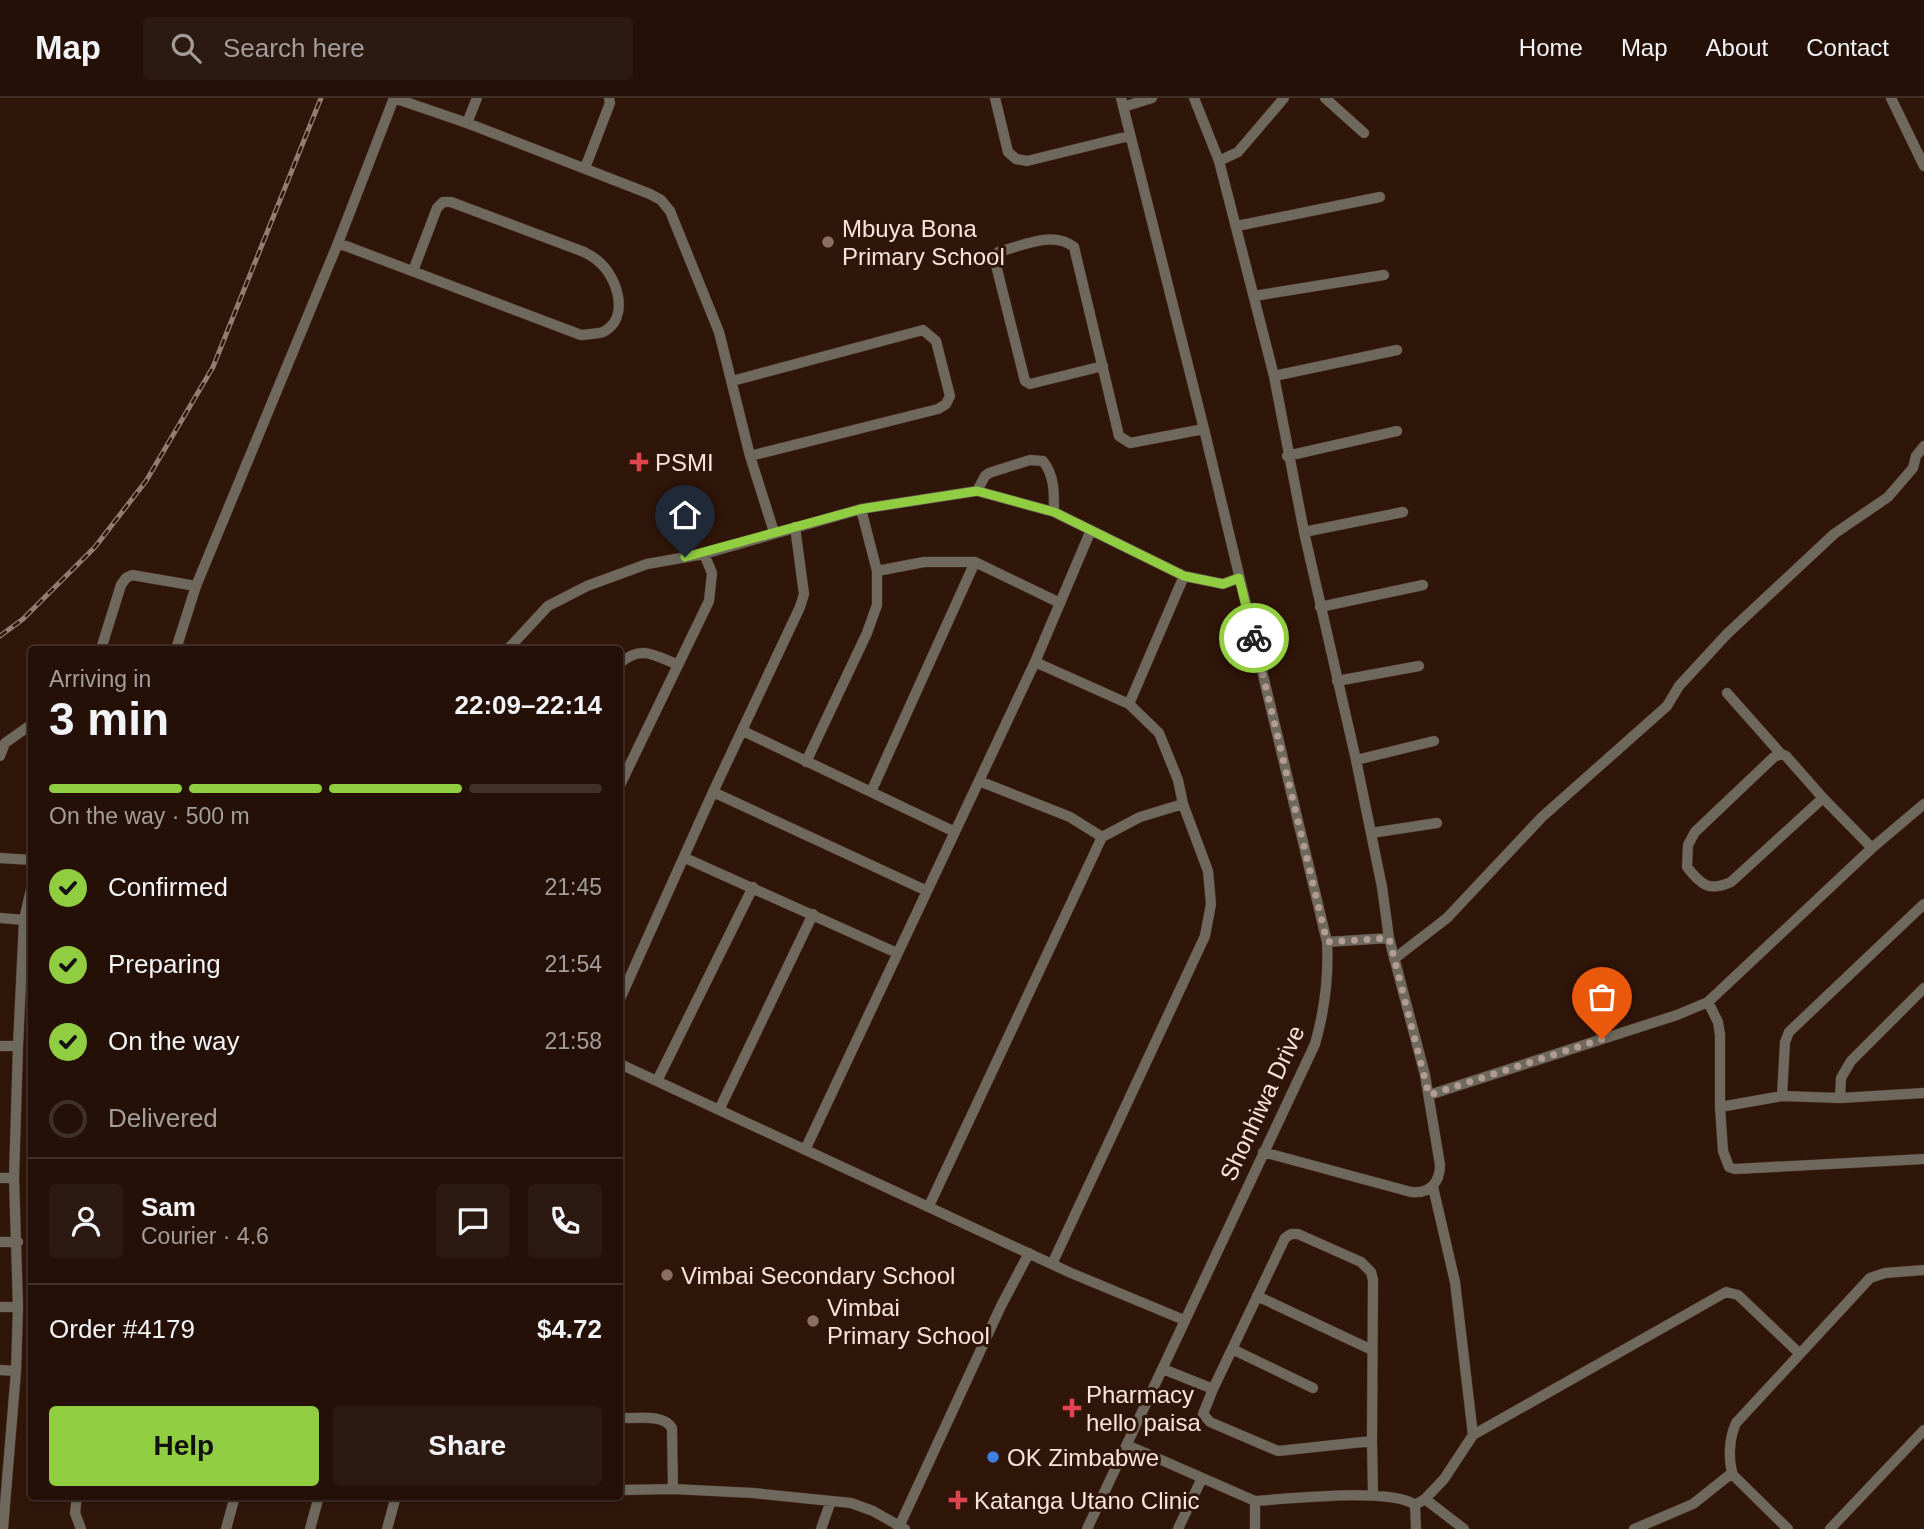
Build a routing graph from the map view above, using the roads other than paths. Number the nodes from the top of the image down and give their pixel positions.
1 (394, 98) edge
2 (477, 98) edge
3 (609, 98) edge
4 (995, 98) edge
5 (1152, 98) edge
6 (1194, 98) edge
7 (1284, 98) edge
8 (1325, 98) edge
9 (1891, 98) edge
10 (1122, 102) edge
11 (467, 123) junction
12 (1364, 132) dead end
13 (1129, 136) junction
14 (1220, 160) junction
15 (1924, 166) edge
16 (585, 168) junction
17 (1380, 197) dead end
18 (1237, 226) junction
19 (338, 243) junction
20 (413, 271) junction
21 (1384, 275) dead end
22 (1254, 296) junction
23 (1397, 350) dead end
24 (1103, 366) junction
25 (1274, 376) junction
26 (732, 382) junction
27 (1204, 429) junction
28 (1397, 431) dead end
29 (1924, 446) edge
30 (750, 456) junction
31 (1287, 456) junction
32 (977, 491) junction
33 (861, 509) junction
34 (1054, 512) junction
35 (1404, 512) dead end
36 (796, 527) junction
37 (1091, 530) junction
38 (1304, 531) junction
39 (774, 532) junction
40 (704, 554) junction
41 (975, 562) junction
42 (877, 571) junction
43 (1184, 576) junction
44 (1239, 578) junction
45 (1423, 585) dead end
46 (196, 586) junction
47 (1060, 603) junction
48 (1320, 607) junction
49 (102, 646) edge
50 (177, 646) edge
51 (511, 646) edge
52 (623, 660) edge
53 (1035, 662) junction
54 (676, 664) junction
55 (1419, 666) dead end
56 (1337, 681) junction
57 (1727, 693) dead end
58 (1129, 704) junction
59 (28, 727) edge
60 (743, 731) junction
61 (1434, 741) dead end
62 (1781, 754) junction
63 (0, 756) edge
64 (1356, 760) junction
65 (806, 762) junction
66 (623, 779) edge
67 (979, 781) junction
68 (713, 792) junction
69 (871, 792) junction
70 (1823, 798) junction
71 (1183, 804) junction
72 (1924, 804) edge
73 (1437, 823) dead end
74 (955, 832) junction
75 (1371, 833) junction
76 (1102, 837) junction
77 (1872, 848) junction
78 (0, 858) edge
79 (685, 858) junction
80 (28, 860) edge
81 (752, 887) junction
82 (927, 891) junction
83 (28, 902) edge
84 (1924, 904) edge
85 (813, 914) junction
86 (0, 918) edge
87 (24, 920) junction
88 (1389, 938) junction
89 (1327, 942) junction
90 (897, 953) junction
91 (1395, 959) junction
92 (1924, 988) edge
93 (623, 992) edge
94 (1708, 1002) junction
95 (0, 1046) edge
96 (18, 1046) junction
97 (623, 1065) edge
98 (657, 1081) junction
99 (1924, 1093) edge
100 (1429, 1095) junction
101 (1782, 1096) junction
102 (1840, 1098) junction
103 (1720, 1107) junction
104 (719, 1110) junction
105 (805, 1150) junction
106 (1263, 1152) junction
107 (1924, 1159) edge
108 (0, 1178) edge
109 (13, 1178) junction
110 (1433, 1187) junction
111 (929, 1206) junction
112 (0, 1242) edge
113 (18, 1242) junction
114 (1029, 1253) junction
115 (1052, 1264) junction
116 (1924, 1270) edge
117 (1257, 1296) junction
118 (0, 1307) edge
119 (19, 1307) junction
120 (1184, 1320) junction
121 (1232, 1349) junction
122 (1372, 1350) junction
123 (1798, 1353) junction
124 (1163, 1369) junction
125 (0, 1370) edge
126 (16, 1371) junction
127 (1313, 1388) dead end
128 (1213, 1389) junction
129 (623, 1419) edge
130 (1924, 1430) edge
131 (1473, 1434) junction
132 (1372, 1441) junction
133 (1127, 1445) junction
134 (1732, 1473) junction
135 (1202, 1478) junction
136 (673, 1489) junction
137 (623, 1490) edge
138 (1373, 1495) junction
139 (1425, 1499) junction
140 (2, 1500) edge
141 (77, 1500) edge
142 (234, 1500) edge
143 (318, 1500) edge
144 (395, 1500) edge
145 (831, 1501) junction
146 (1255, 1501) junction
147 (1415, 1506) junction
148 (901, 1528) edge
149 (3, 1529) edge
150 (81, 1529) edge
151 (226, 1529) edge
152 (310, 1529) edge
153 (387, 1529) edge
154 (821, 1529) edge
155 (1087, 1529) edge
156 (1178, 1529) edge
157 (1255, 1529) edge
158 (1416, 1529) edge
159 (1464, 1529) edge
160 (1634, 1529) edge
161 (1788, 1529) edge
162 (1830, 1529) edge

1 - 11 street
1 - 19 street
2 - 11 street
3 - 16 street
4 - 13 street
5 - 10 street
6 - 14 street
7 - 14 street
8 - 12 street
9 - 15 street
10 - 13 street, Shonhiwa Drive
11 - 16 street
13 - 27 street, Shonhiwa Drive
14 - 18 street
16 - 26 street
17 - 18 street
18 - 22 street
19 - 20 street
19 - 46 street
20 - 20 street
21 - 22 street
22 - 25 street
23 - 25 street
24 - 24 street
24 - 27 street
25 - 31 street
26 - 30 street
26 - 30 street
27 - 44 street, Shonhiwa Drive
28 - 31 street
29 - 91 street
30 - 39 street
31 - 38 street
32 - 33 street
32 - 34 street
32 - 34 street
33 - 36 street
33 - 42 street
34 - 37 street
35 - 38 street
36 - 39 street
36 - 60 street
37 - 43 street
37 - 47 street
38 - 48 street
39 - 40 street
40 - 51 street
40 - 54 street
41 - 42 street
41 - 47 street
41 - 69 street
42 - 65 street
43 - 44 street
43 - 58 street
44 - 89 street, Shonhiwa Drive
45 - 48 street
46 - 49 street
46 - 50 street
47 - 53 street
48 - 56 street
52 - 54 street
53 - 58 street
53 - 67 street
54 - 66 street
55 - 56 street
56 - 64 street
57 - 62 street
58 - 71 street
59 - 63 street
60 - 65 street
60 - 68 street
61 - 64 street
62 - 70 street
62 - 70 street
64 - 75 street
65 - 69 street
67 - 74 street
67 - 76 street
68 - 79 street
68 - 82 street
69 - 74 street
70 - 77 street
71 - 76 street
71 - 115 street
72 - 77 street
73 - 75 street
74 - 82 street
75 - 88 street
76 - 111 street
77 - 94 street
78 - 80 street
79 - 81 street
79 - 93 street
81 - 85 street
81 - 98 street
82 - 90 street
83 - 87 street
84 - 101 street
85 - 90 street
85 - 104 street
86 - 87 street
87 - 96 street
88 - 89 street
88 - 91 street
89 - 106 street, Shonhiwa Drive
90 - 105 street
91 - 100 street
92 - 102 street
94 - 100 street
94 - 103 street
95 - 96 street
96 - 109 street
97 - 98 street
98 - 104 street
99 - 102 street
100 - 110 street
101 - 102 street
101 - 103 street
103 - 107 street
104 - 105 street
105 - 111 street
106 - 110 street
106 - 120 street, Shonhiwa Drive
108 - 109 street
109 - 113 street
110 - 131 street
111 - 114 street
112 - 113 street
113 - 119 street
114 - 115 street
114 - 148 street
115 - 120 street
116 - 123 street
117 - 121 street
117 - 122 street
117 - 122 street
118 - 119 street
119 - 126 street
120 - 124 street, Shonhiwa Drive
121 - 127 street
121 - 128 street
122 - 132 street
123 - 131 street
123 - 134 street
124 - 128 street
124 - 133 street, Shonhiwa Drive
125 - 126 street
126 - 140 street
128 - 132 street
129 - 136 street
130 - 162 street
131 - 139 street
132 - 138 street
133 - 135 street
133 - 155 street, Shonhiwa Drive
134 - 160 street
134 - 161 street
135 - 146 street
135 - 156 street
136 - 137 street
136 - 145 street
138 - 146 street
138 - 147 street
139 - 147 street
139 - 159 street
140 - 149 street
141 - 150 street
142 - 151 street
143 - 152 street
144 - 153 street
145 - 148 street
145 - 154 street
146 - 157 street
147 - 158 street

